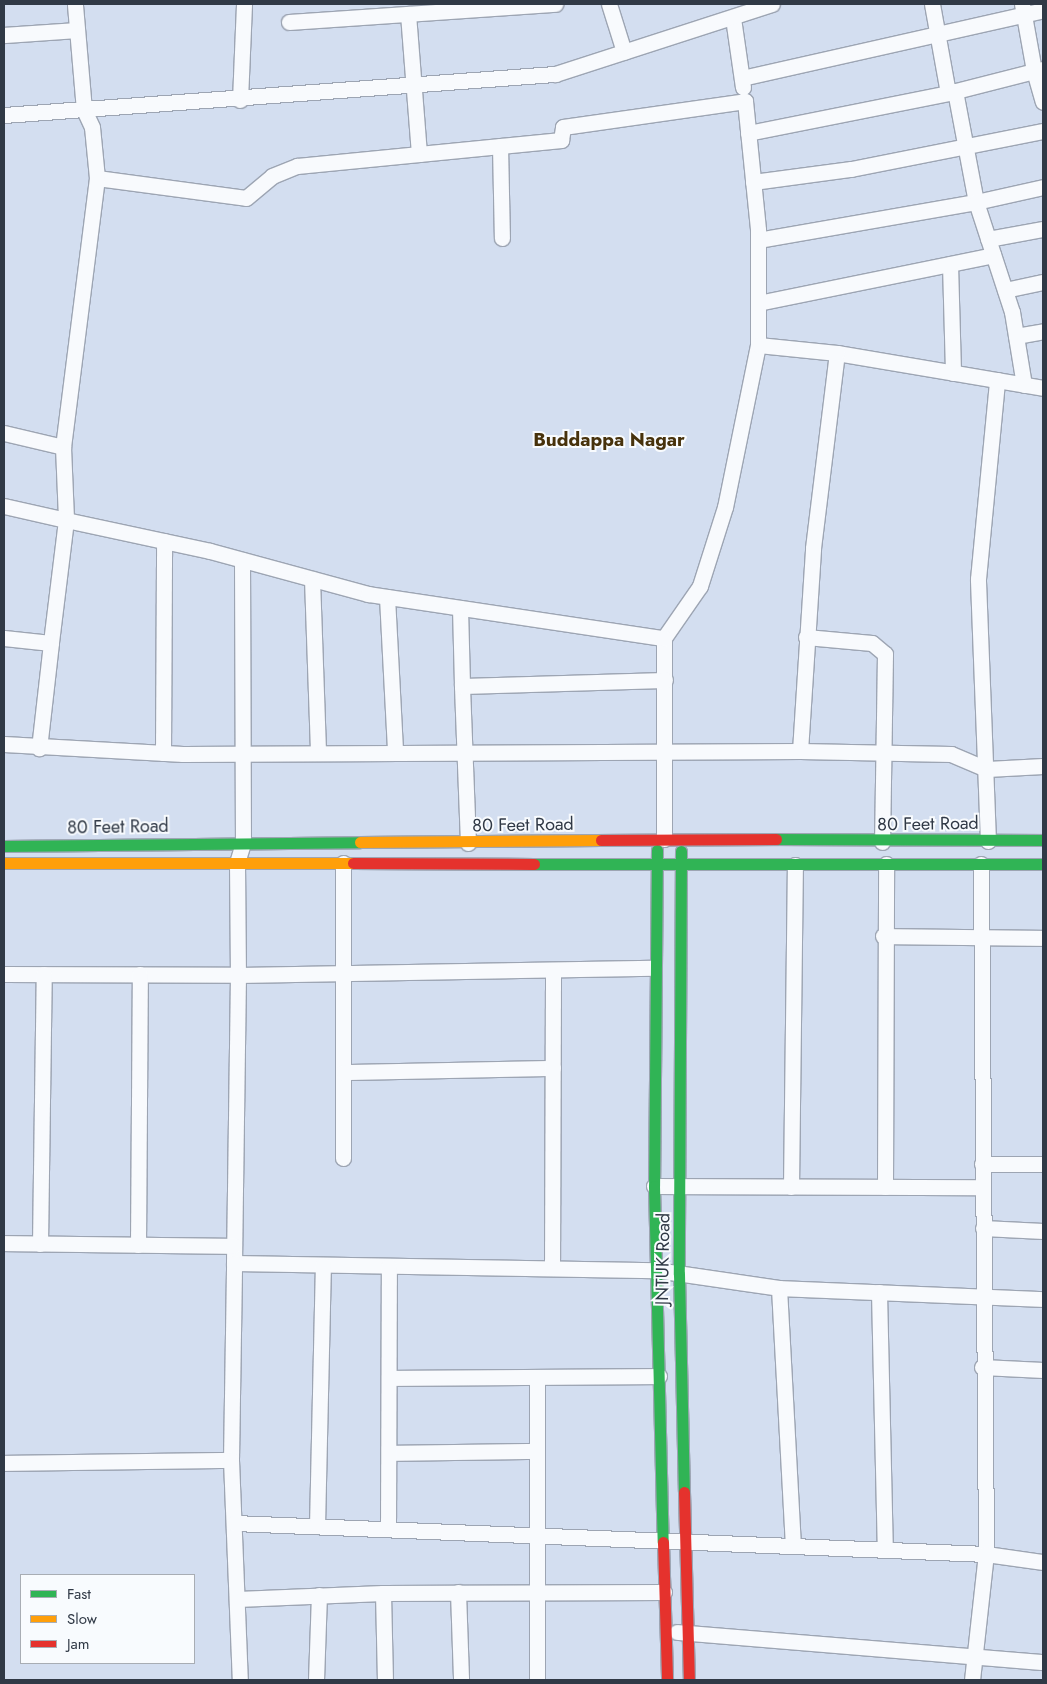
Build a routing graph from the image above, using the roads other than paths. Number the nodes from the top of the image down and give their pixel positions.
1 (75, 4) edge
2 (244, 4) edge
3 (555, 4) edge
4 (609, 4) edge
5 (772, 4) edge
6 (932, 4) edge
7 (1023, 9) edge
8 (1043, 10) edge
9 (408, 14) junction
10 (733, 18) junction
11 (289, 22) dead end
12 (77, 30) junction
13 (938, 34) junction
14 (4, 35) edge
15 (624, 52) junction
16 (1039, 70) edge
17 (742, 78) junction
18 (414, 86) junction
19 (951, 92) junction
20 (240, 100) junction
21 (745, 101) junction
22 (1043, 102) edge
23 (84, 110) junction
24 (4, 115) edge
25 (1043, 131) edge
26 (748, 133) junction
27 (500, 146) junction
28 (965, 146) junction
29 (419, 154) junction
30 (97, 178) junction
31 (753, 182) junction
32 (1043, 187) edge
33 (976, 202) junction
34 (1043, 229) edge
35 (502, 238) dead end
36 (988, 239) junction
37 (758, 240) junction
38 (994, 255) junction
39 (950, 264) junction
40 (1043, 282) edge
41 (1005, 290) junction
42 (758, 303) junction
43 (1043, 331) edge
44 (1016, 336) junction
45 (758, 345) junction
46 (837, 353) junction
47 (953, 373) junction
48 (997, 380) junction
49 (1024, 385) junction
50 (1043, 388) edge
51 (4, 433) edge
52 (63, 448) junction
53 (4, 506) edge
54 (66, 520) junction
55 (164, 541) junction
56 (242, 560) junction
57 (312, 579) junction
58 (387, 597) junction
59 (460, 608) junction
60 (806, 637) junction
61 (4, 638) edge
62 (664, 638) junction
63 (51, 643) junction
64 (664, 680) junction
65 (462, 686) junction
66 (4, 744) edge
67 (40, 748) junction
68 (800, 751) junction
69 (243, 752) junction
70 (318, 752) junction
71 (395, 752) junction
72 (665, 752) junction
73 (163, 753) junction
74 (462, 753) junction
75 (882, 753) junction
76 (1043, 766) edge
77 (986, 769) junction
78 (661, 839) junction
79 (683, 839) junction
80 (1043, 840) edge
81 (988, 841) junction
82 (882, 842) junction
83 (243, 843) junction
84 (468, 843) junction
85 (4, 846) edge
86 (4, 863) edge
87 (236, 863) junction
88 (343, 863) junction
89 (656, 863) junction
90 (680, 864) junction
91 (886, 864) junction
92 (981, 864) junction
93 (1043, 864) edge
94 (795, 866) junction
95 (980, 935) junction
96 (883, 936) junction
97 (1043, 938) edge
98 (654, 968) junction
99 (552, 971) junction
100 (4, 974) edge
101 (44, 974) junction
102 (140, 974) junction
103 (345, 974) junction
104 (238, 975) junction
105 (553, 1068) junction
106 (344, 1072) junction
107 (343, 1158) dead end
108 (982, 1164) junction
109 (1043, 1164) edge
110 (654, 1186) junction
111 (682, 1186) junction
112 (791, 1186) junction
113 (885, 1187) junction
114 (983, 1187) junction
115 (983, 1228) junction
116 (1043, 1232) edge
117 (4, 1243) edge
118 (40, 1244) junction
119 (138, 1245) junction
120 (234, 1246) junction
121 (234, 1263) junction
122 (323, 1265) junction
123 (389, 1266) junction
124 (552, 1268) junction
125 (656, 1270) junction
126 (679, 1274) junction
127 (778, 1288) junction
128 (879, 1292) junction
129 (983, 1296) junction
130 (1043, 1299) edge
131 (982, 1367) junction
132 (1043, 1370) edge
133 (659, 1376) junction
134 (537, 1377) junction
135 (389, 1378) junction
136 (537, 1451) junction
137 (389, 1453) junction
138 (231, 1460) junction
139 (4, 1463) edge
140 (234, 1523) junction
141 (317, 1526) junction
142 (388, 1528) junction
143 (537, 1533) junction
144 (663, 1538) junction
145 (684, 1539) junction
146 (793, 1544) junction
147 (885, 1549) junction
148 (986, 1554) junction
149 (1043, 1562) edge
150 (458, 1592) junction
151 (537, 1592) junction
152 (664, 1592) junction
153 (383, 1593) junction
154 (319, 1595) junction
155 (237, 1599) junction
156 (666, 1631) junction
157 (686, 1632) junction
158 (974, 1656) junction
159 (1043, 1662) edge
160 (240, 1680) edge
161 (316, 1680) edge
162 (385, 1680) edge
163 (461, 1680) edge
164 (537, 1680) edge
165 (667, 1680) edge
166 (689, 1680) edge
167 (972, 1680) edge

1 - 12 street
2 - 20 street
3 - 9 street
4 - 15 street
5 - 10 street
6 - 13 street
7 - 8 street
7 - 13 street
7 - 16 street
9 - 11 street
9 - 18 street
10 - 15 street
10 - 17 street
12 - 14 street
12 - 23 street
13 - 17 street
13 - 19 street
15 - 18 street
16 - 19 street
16 - 22 street
17 - 21 street
18 - 20 street
18 - 29 street
19 - 26 street
19 - 28 street
20 - 23 street
21 - 26 street
21 - 27 street
23 - 24 street
23 - 30 street
25 - 28 street
26 - 31 street
27 - 29 street
27 - 35 street
28 - 31 street
28 - 33 street
29 - 30 street
30 - 52 street
31 - 37 street
32 - 33 street
33 - 36 street
33 - 37 street
34 - 36 street
36 - 38 street
37 - 42 street
38 - 39 street
38 - 41 street
39 - 42 street
39 - 47 street
40 - 41 street
41 - 44 street
42 - 45 street
43 - 44 street
44 - 49 street
45 - 46 street
45 - 62 street
46 - 47 street
46 - 60 street
47 - 48 street
48 - 49 street
48 - 77 street
49 - 50 street
51 - 52 street
52 - 54 street
53 - 54 street
54 - 55 street
54 - 63 street
55 - 56 street
55 - 73 street
56 - 57 street
56 - 69 street
57 - 58 street
57 - 70 street
58 - 59 street
58 - 71 street
59 - 62 street
59 - 65 street
60 - 68 street
60 - 75 street
61 - 63 street
62 - 64 street
63 - 67 street
64 - 65 street
64 - 72 street
65 - 74 street
66 - 67 street
67 - 73 street
68 - 72 street
68 - 75 street
69 - 70 street
69 - 73 street
69 - 83 street
70 - 71 street
71 - 74 street
72 - 74 street
72 - 78 street
74 - 84 street
75 - 77 street
75 - 82 street
76 - 77 street
77 - 81 street
78 - 79 main road, 80 Feet Road
78 - 84 main road, 80 Feet Road
78 - 89 main road, JNTUK Road
79 - 82 main road, 80 Feet Road
79 - 90 main road, JNTUK Road
80 - 81 main road, 80 Feet Road
81 - 82 main road, 80 Feet Road
83 - 84 main road, 80 Feet Road
83 - 85 main road, 80 Feet Road
83 - 87 street
86 - 87 main road, 80 Feet Road
87 - 88 main road, 80 Feet Road
87 - 104 street
88 - 89 main road, 80 Feet Road
88 - 103 street
89 - 90 main road, 80 Feet Road
89 - 98 main road, JNTUK Road
90 - 94 main road, 80 Feet Road
90 - 111 main road, JNTUK Road
91 - 92 main road, 80 Feet Road
91 - 94 main road, 80 Feet Road
91 - 96 street
92 - 93 main road, 80 Feet Road
92 - 95 street
94 - 112 street
95 - 96 street
95 - 97 street
95 - 108 street
96 - 113 street
98 - 99 street
98 - 110 main road, JNTUK Road
99 - 103 street
99 - 105 street
100 - 101 street
101 - 102 street
101 - 118 street
102 - 104 street
102 - 119 street
103 - 104 street
103 - 106 street
104 - 120 street
105 - 106 street
105 - 124 street
106 - 107 street
108 - 109 street
108 - 114 street
110 - 111 street
110 - 125 main road, JNTUK Road
111 - 112 street
111 - 126 main road, JNTUK Road
112 - 113 street
113 - 114 street
114 - 115 street
115 - 116 street
115 - 129 street
117 - 118 street
118 - 119 street
119 - 120 street
120 - 121 street
121 - 122 street
121 - 138 street
122 - 123 street
122 - 141 street
123 - 124 street
123 - 135 street
124 - 125 street
125 - 126 street
125 - 133 main road, JNTUK Road
126 - 127 street
126 - 145 main road, JNTUK Road
127 - 128 street
127 - 146 street
128 - 129 street
128 - 147 street
129 - 130 street
129 - 131 street
131 - 132 street
131 - 148 street
133 - 134 street
133 - 144 main road, JNTUK Road
134 - 135 street
134 - 136 street
135 - 137 street
136 - 137 street
136 - 143 street
137 - 142 street
138 - 139 street
138 - 140 street
140 - 141 street
140 - 155 street
141 - 142 street
142 - 143 street
143 - 144 street
143 - 151 street
144 - 145 street
144 - 152 main road, JNTUK Road
145 - 146 street
145 - 157 main road, JNTUK Road
146 - 147 street
147 - 148 street
148 - 149 street
148 - 158 street
150 - 151 street
150 - 153 street
150 - 163 street
151 - 152 street
151 - 164 street
152 - 156 main road, JNTUK Road
153 - 154 street
153 - 162 street
154 - 155 street
154 - 161 street
155 - 160 street
156 - 157 street
156 - 165 main road, JNTUK Road
157 - 158 street
157 - 166 main road, JNTUK Road
158 - 159 street
158 - 167 street

